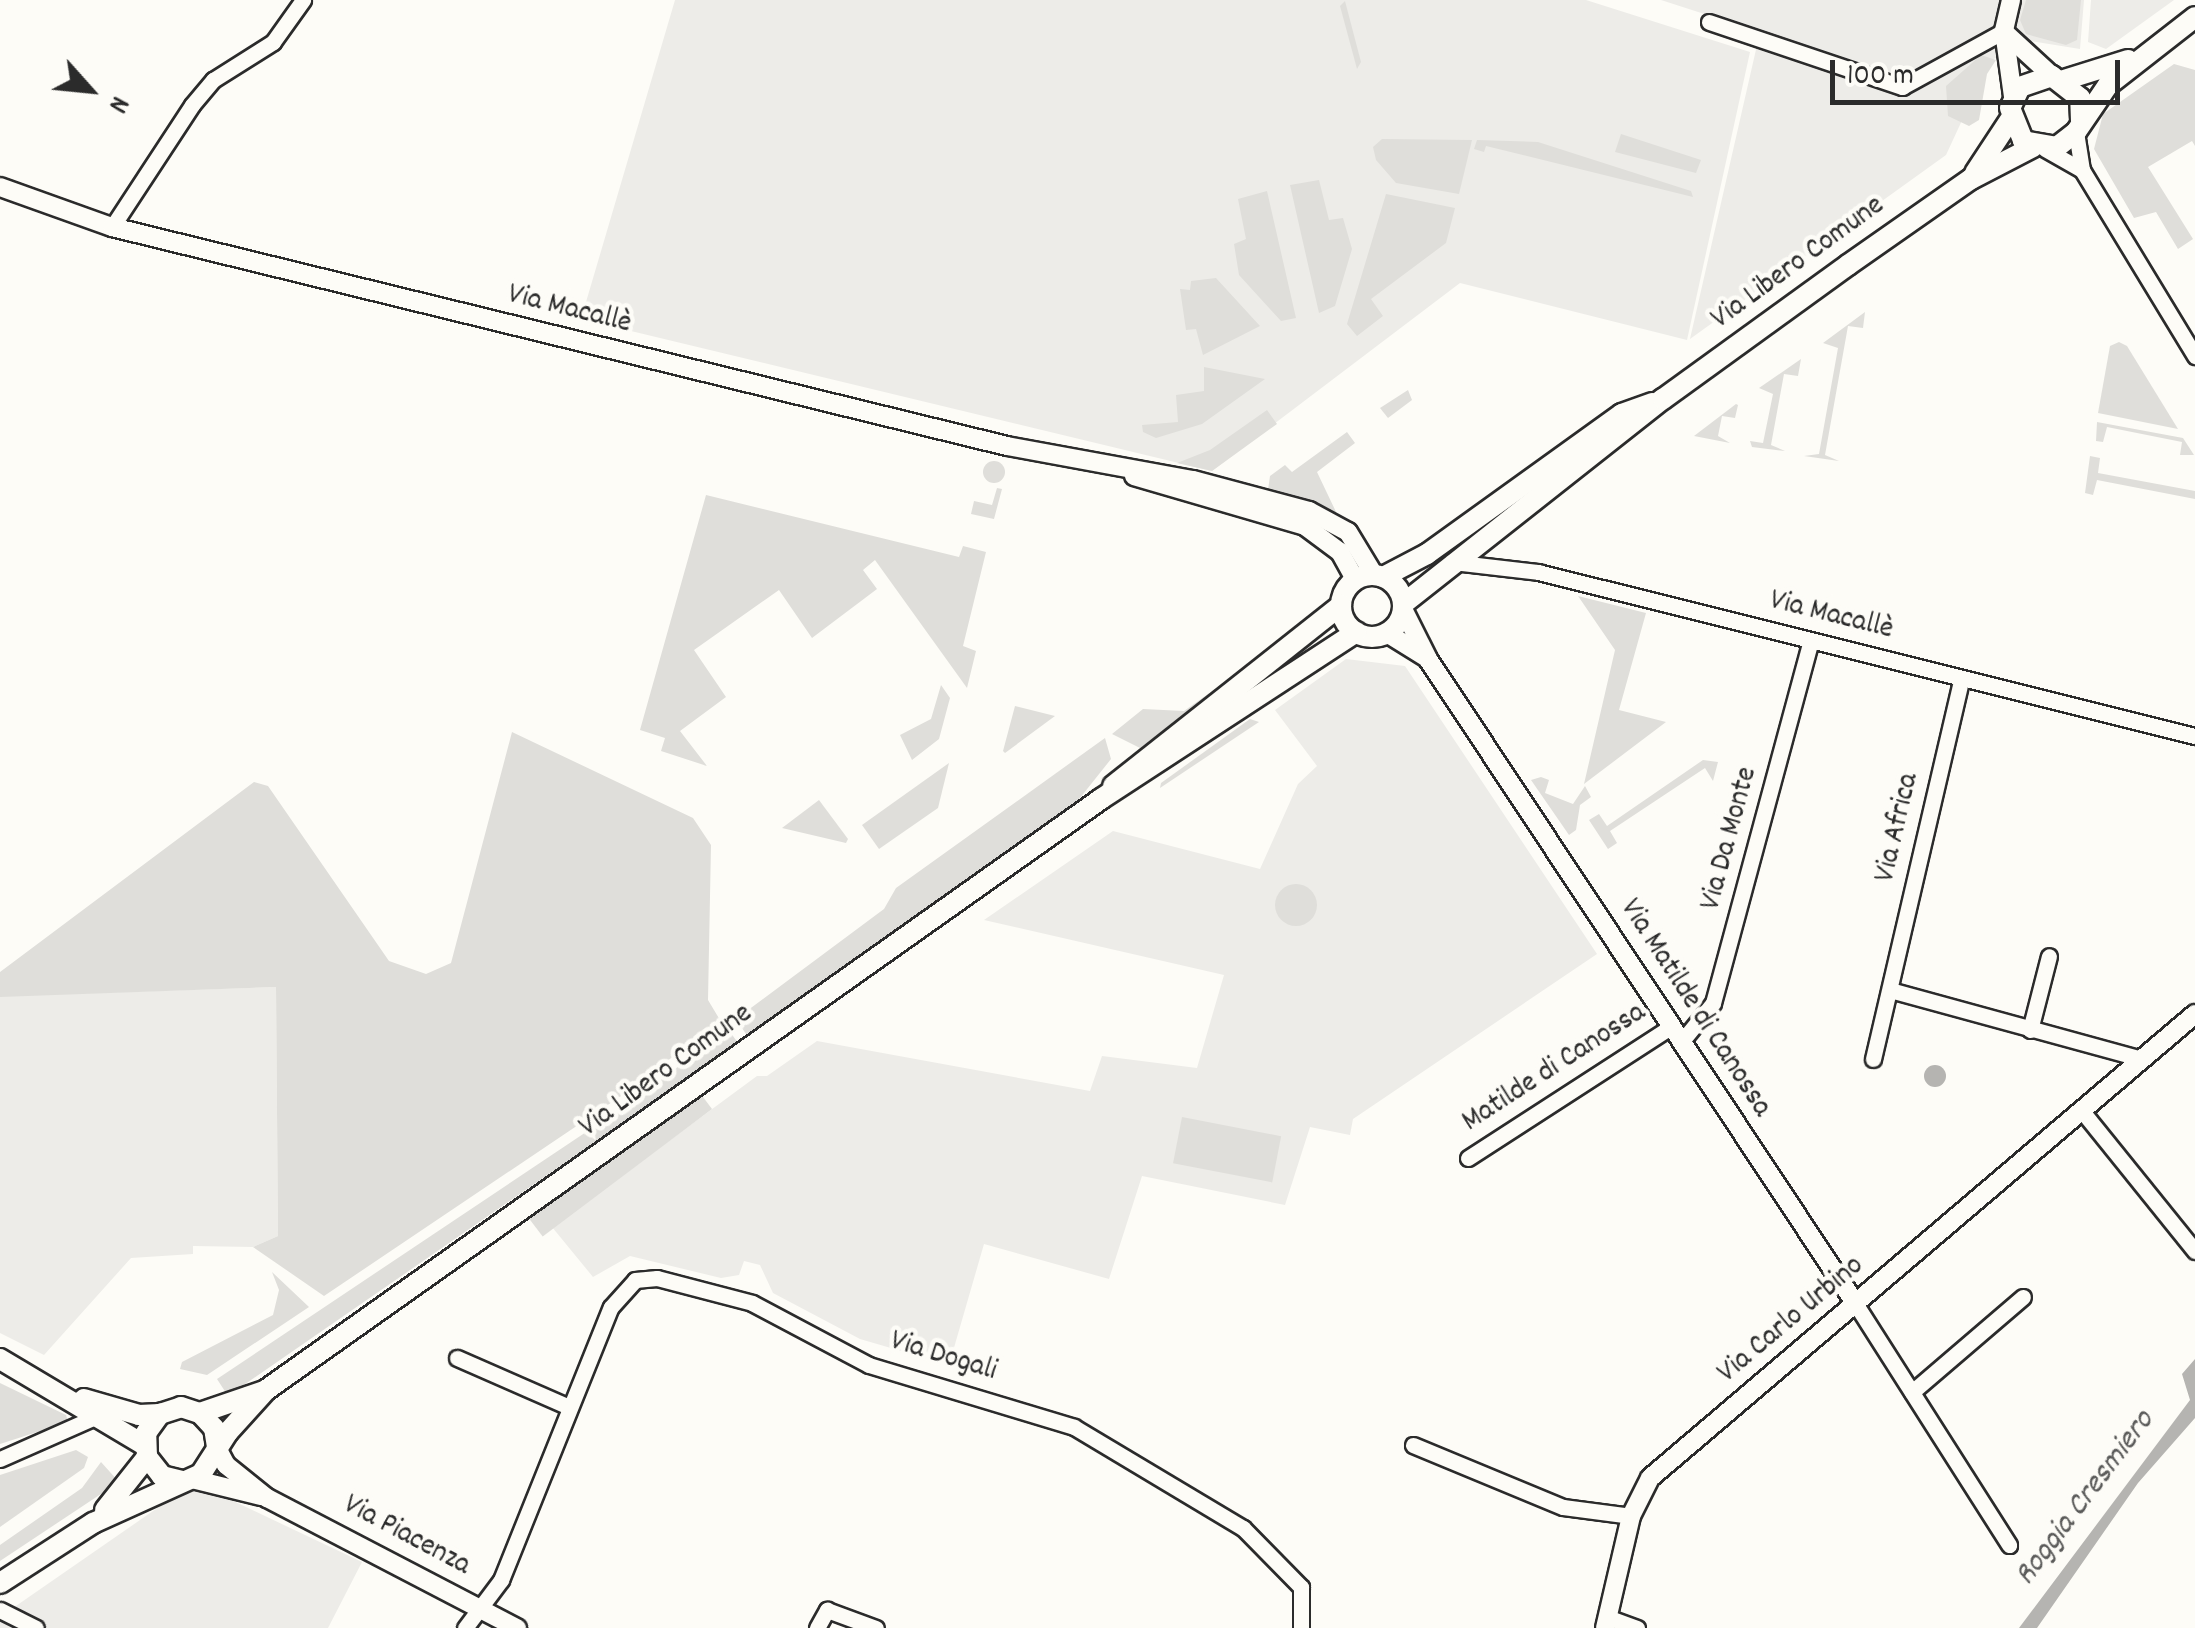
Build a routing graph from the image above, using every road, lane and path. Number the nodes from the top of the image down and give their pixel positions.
1 (303, 0) edge
2 (2011, 0) edge
3 (2195, 18) edge
4 (1709, 22) dead end
5 (2004, 31) junction
6 (2144, 53) junction
7 (2058, 78) junction
8 (2013, 97) junction
9 (2010, 120) junction
10 (2079, 127) junction
11 (2039, 148) junction
12 (2082, 170) junction
13 (1970, 179) junction
14 (0, 187) edge
15 (112, 227) junction
16 (2195, 356) edge
17 (1663, 399) junction
18 (1452, 562) junction
19 (1371, 577) junction
20 (1341, 606) junction
21 (1402, 606) junction
22 (1356, 632) junction
23 (1387, 633) junction
24 (1811, 640) junction
25 (1428, 659) junction
26 (1962, 678) junction
27 (2195, 736) edge
28 (1101, 799) junction
29 (2049, 956) dead end
30 (1890, 990) junction
31 (2195, 1014) edge
32 (2030, 1030) junction
33 (1677, 1034) junction
34 (1873, 1059) dead end
35 (2143, 1059) junction
36 (2082, 1111) junction
37 (1468, 1158) dead end
38 (2195, 1252) edge
39 (2023, 1297) dead end
40 (1855, 1303) junction
41 (458, 1358) dead end
42 (0, 1359) edge
43 (266, 1390) junction
44 (58, 1391) junction
45 (1912, 1392) junction
46 (569, 1407) junction
47 (200, 1413) junction
48 (160, 1414) junction
49 (97, 1416) junction
50 (1413, 1445) dead end
51 (217, 1448) junction
52 (145, 1451) junction
53 (0, 1459) edge
54 (187, 1480) junction
55 (267, 1498) junction
56 (1631, 1516) junction
57 (93, 1522) junction
58 (2009, 1544) dead end
59 (0, 1582) edge
60 (480, 1609) junction
61 (0, 1610) edge
62 (1606, 1623) edge
63 (36, 1628) edge
64 (466, 1628) edge
65 (517, 1628) edge
66 (817, 1628) edge
67 (876, 1628) edge
68 (1301, 1628) edge
69 (1637, 1628) edge

1 - 15 street
2 - 5 street
3 - 6 main road, Via Libero Comune
4 - 5 street
5 - 7 street
5 - 8 street
6 - 7 main road, Via Libero Comune
6 - 10 main road, Via Libero Comune
7 - 8 main road, Via Libero Comune
7 - 10 main road
8 - 9 main road, Via Libero Comune
9 - 11 main road
9 - 13 main road, Via Libero Comune
10 - 11 main road, Via Libero Comune
10 - 12 street
11 - 12 street
11 - 13 main road, Via Libero Comune
12 - 16 street
13 - 17 main road, Via Libero Comune
14 - 15 street, Via Macallè
15 - 19 street, Via Macallè
17 - 18 main road, Via Libero Comune
17 - 19 main road, Via Libero Comune
18 - 21 main road, Via Libero Comune
18 - 24 street, Via Macallè
19 - 20 main road, Via Libero Comune
19 - 21 main road
20 - 22 main road
20 - 28 main road, Via Libero Comune
21 - 23 main road, Via Libero Comune
21 - 25 street, Via Matilde di Canossa
22 - 23 main road
22 - 28 main road, Via Libero Comune
23 - 25 street, Via Matilde di Canossa
24 - 26 street, Via Macallè
24 - 33 street, Via Da Monte
25 - 33 street, Via Matilde di Canossa
26 - 27 street, Via Macallè
26 - 30 street, Via Africa
28 - 43 main road, Via Libero Comune
29 - 32 street
30 - 32 street
30 - 34 street, Via Africa
31 - 35 street, Via Carlo Urbino
32 - 35 street
33 - 37 street, Matilde di Canossa
33 - 40 street, Via Matilde di Canossa
35 - 36 street, Via Carlo Urbino
36 - 38 street
36 - 40 street, Via Carlo Urbino
39 - 45 street
40 - 45 street, Via Matilde di Canossa
40 - 56 street, Via Carlo Urbino
41 - 46 street
42 - 44 main road
43 - 47 main road, Via Libero Comune
43 - 51 main road, Via Libero Comune
44 - 48 main road
44 - 49 main road
45 - 58 street, Via Matilde di Canossa
46 - 60 street, Via Dogali
46 - 68 street, Via Dogali
47 - 48 main road, Via Libero Comune
47 - 51 main road
48 - 52 main road, Via Libero Comune
49 - 52 main road
49 - 53 street
50 - 56 street
51 - 54 main road, Via Libero Comune
51 - 55 street, Via Piacenza
52 - 54 main road
52 - 57 main road, Via Libero Comune
54 - 55 street, Via Piacenza
54 - 57 main road, Via Libero Comune
55 - 60 street, Via Piacenza
56 - 62 street, Via Carlo Urbino
57 - 59 main road, Via Libero Comune
60 - 64 street, Via Dogali
60 - 65 street, Via Piacenza
61 - 63 street
62 - 69 street, Via Carlo Urbino
66 - 67 street

